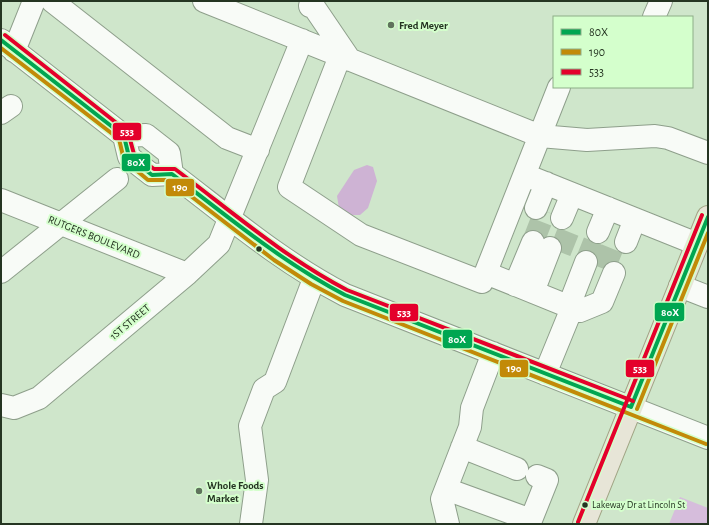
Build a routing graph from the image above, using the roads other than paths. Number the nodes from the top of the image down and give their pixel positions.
1 (34, 1) edge
2 (52, 1) edge
3 (205, 1) edge
4 (660, 1) edge
5 (310, 6) dead end
6 (654, 16) edge
7 (302, 40) junction
8 (7, 46) edge
9 (345, 58) junction
10 (559, 88) edge
11 (540, 136) junction
12 (258, 150) junction
13 (708, 153) edge
14 (524, 175) junction
15 (117, 180) dead end
16 (1, 200) edge
17 (590, 201) junction
18 (230, 218) junction
19 (708, 218) edge
20 (61, 224) junction
21 (580, 225) junction
22 (697, 244) junction
23 (568, 255) junction
24 (1, 272) edge
25 (486, 273) junction
26 (187, 274) junction
27 (314, 279) junction
28 (680, 286) junction
29 (708, 297) edge
30 (554, 298) junction
31 (493, 353) junction
32 (545, 374) junction
33 (7, 406) edge
34 (631, 407) junction
35 (708, 438) edge
36 (462, 447) junction
37 (517, 469) dead end
38 (538, 476) dead end
39 (446, 489) junction
40 (251, 524) edge
41 (448, 524) edge
42 (584, 524) edge

1 - 8 street
2 - 12 street
3 - 7 street
4 - 6 street
5 - 9 street
7 - 9 street
7 - 12 street, 1ST STREET
8 - 18 street
9 - 11 street
9 - 25 street
10 - 11 street
11 - 13 street
11 - 14 street
12 - 18 street, 1ST STREET
14 - 17 street
14 - 25 street
15 - 20 street
16 - 20 street, RUTGERS BOULEVARD
17 - 21 street
17 - 21 street
17 - 21 street
17 - 22 street
18 - 26 street, 1ST STREET
18 - 27 street
19 - 22 main road
20 - 24 street
20 - 26 street, RUTGERS BOULEVARD
22 - 28 main road
23 - 30 street
23 - 30 street
23 - 30 street
25 - 30 street
26 - 33 street, 1ST STREET
27 - 31 street
27 - 40 street
28 - 29 street
28 - 34 main road
30 - 32 street
31 - 32 street
31 - 36 street
32 - 34 street
34 - 35 street
34 - 42 main road
36 - 37 street
36 - 39 street
38 - 39 street
39 - 41 street

